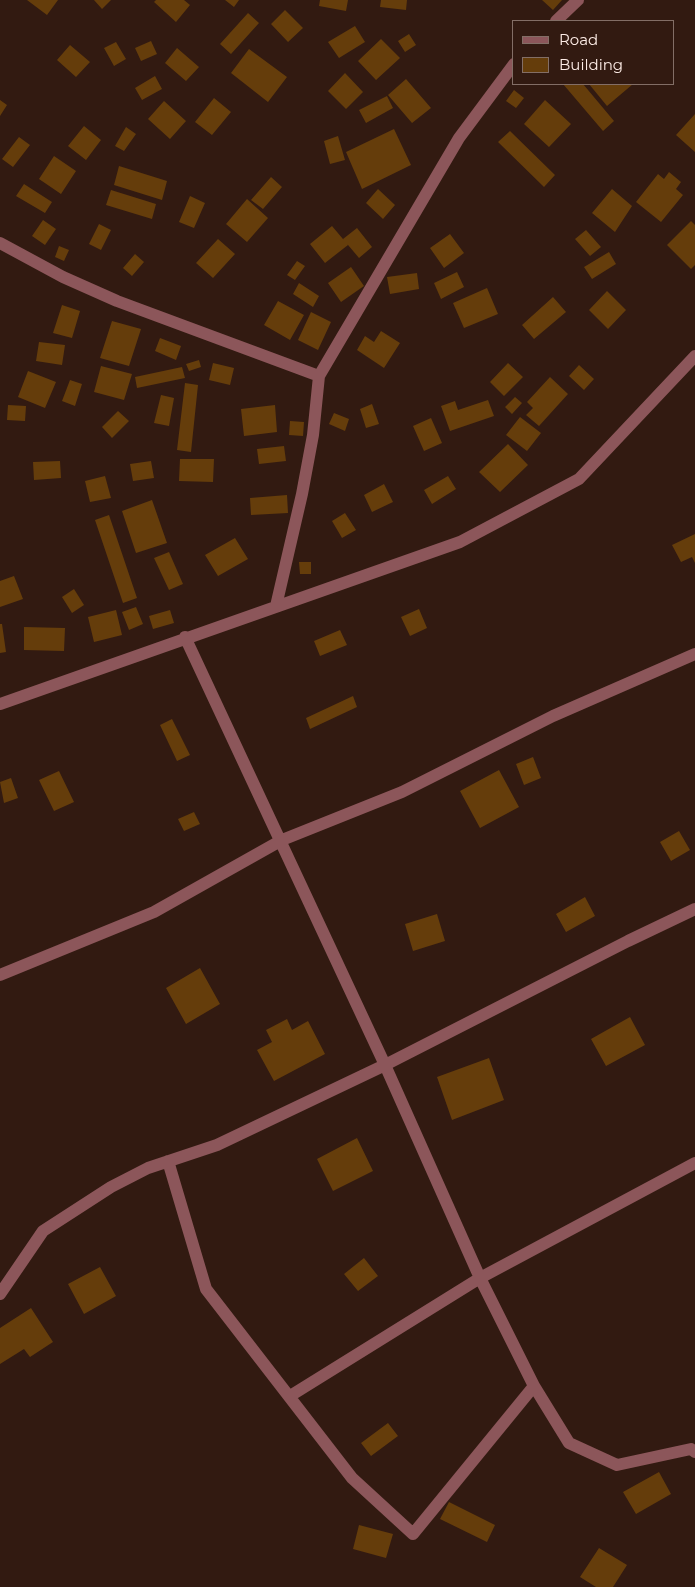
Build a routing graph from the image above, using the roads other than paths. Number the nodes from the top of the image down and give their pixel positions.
1 (578, 0) edge
2 (557, 20) edge
3 (512, 67) edge
4 (0, 243) edge
5 (695, 356) edge
6 (319, 376) junction
7 (276, 606) junction
8 (185, 638) junction
9 (695, 654) edge
10 (0, 704) edge
11 (282, 840) junction
12 (695, 909) edge
13 (0, 975) edge
14 (385, 1065) junction
15 (168, 1161) junction
16 (695, 1163) edge
17 (480, 1278) junction
18 (0, 1294) edge
19 (534, 1386) junction
20 (290, 1396) junction
21 (695, 1452) edge

1 - 2 street
3 - 6 street
4 - 6 street
5 - 7 street
6 - 7 street
7 - 8 street
8 - 10 street
8 - 11 street
9 - 11 street
11 - 13 street
11 - 14 street
12 - 14 street
14 - 15 street
14 - 17 street
15 - 18 street
15 - 20 street
16 - 17 street
17 - 19 street
17 - 20 street
19 - 20 street
19 - 21 street

